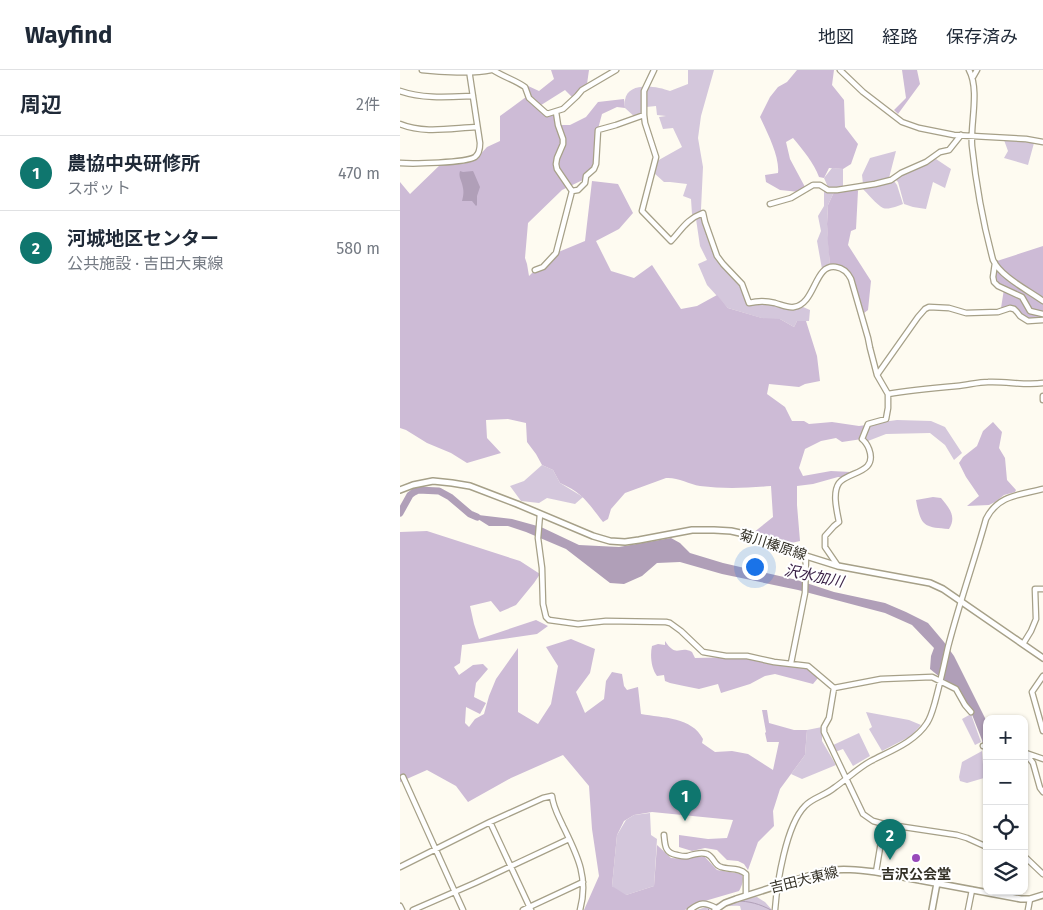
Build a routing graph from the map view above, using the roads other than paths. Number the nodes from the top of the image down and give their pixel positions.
1 (422, 70) edge
2 (492, 70) edge
3 (616, 70) edge
4 (654, 70) edge
5 (840, 70) edge
6 (969, 70) edge
7 (977, 70) edge
8 (469, 71) edge
9 (973, 77) junction
10 (400, 91) edge
11 (473, 96) junction
12 (556, 112) junction
13 (644, 115) junction
14 (400, 124) edge
15 (477, 127) junction
16 (960, 135) junction
17 (972, 136) junction
18 (1043, 142) edge
19 (400, 163) edge
20 (572, 191) junction
21 (770, 204) dead end
22 (995, 263) junction
23 (535, 270) dead end
24 (1043, 301) edge
25 (1043, 314) edge
26 (1043, 320) edge
27 (877, 375) junction
28 (1043, 383) edge
29 (888, 394) junction
30 (1043, 489) edge
31 (400, 490) edge
32 (540, 515) junction
33 (806, 556) junction
34 (838, 566) junction
35 (1043, 589) edge
36 (961, 600) junction
37 (1023, 644) junction
38 (1043, 658) edge
39 (792, 664) junction
40 (1043, 676) edge
41 (941, 681) junction
42 (834, 688) junction
43 (972, 712) dead end
44 (1043, 731) edge
45 (1028, 753) edge
46 (1028, 756) edge
47 (1043, 760) edge
48 (403, 777) dead end
49 (845, 779) junction
50 (1043, 792) edge
51 (490, 822) junction
52 (884, 824) junction
53 (664, 835) dead end
54 (569, 839) junction
55 (983, 845) edge
56 (436, 849) junction
57 (1028, 860) edge
58 (510, 866) junction
59 (400, 867) edge
60 (876, 872) junction
61 (1043, 874) edge
62 (583, 882) junction
63 (937, 883) junction
64 (778, 885) junction
65 (972, 890) junction
66 (455, 892) junction
67 (746, 895) junction
68 (1043, 895) edge
69 (1030, 899) junction
70 (400, 906) edge
71 (530, 908) edge
72 (716, 909) edge
73 (402, 910) edge
74 (413, 910) edge
75 (463, 910) edge
76 (523, 910) edge
77 (580, 910) edge
78 (690, 910) edge
79 (775, 910) edge
80 (932, 910) edge
81 (968, 910) edge
82 (1028, 910) edge

1 - 8 street
2 - 8 street
2 - 12 street
3 - 12 street
4 - 13 street
5 - 16 street
6 - 9 street
7 - 9 street
8 - 11 street
9 - 17 street
10 - 11 street
11 - 15 street
12 - 20 street
13 - 20 street
13 - 27 street
14 - 15 street
15 - 19 street
16 - 17 street
16 - 21 street
17 - 18 street
17 - 22 street
20 - 23 street
22 - 24 street
22 - 25 street
26 - 27 street
27 - 29 street
28 - 29 street
29 - 34 street
30 - 36 street
31 - 32 main road, 菊川榛原線
32 - 33 main road, 菊川榛原線
32 - 39 street
33 - 34 main road, 菊川榛原線
33 - 39 street
34 - 36 main road, 菊川榛原線
35 - 37 street
36 - 37 main road, 菊川榛原線
36 - 41 street
37 - 38 main road, 菊川榛原線
39 - 42 street
40 - 44 street
41 - 42 street
41 - 43 street
41 - 49 street
42 - 49 street
45 - 47 street
46 - 50 street
48 - 56 street
49 - 52 street
49 - 64 street
51 - 54 street
51 - 56 street
51 - 58 street
52 - 55 street
52 - 60 street
53 - 67 street
54 - 58 street
54 - 62 street
56 - 59 street
56 - 66 street
57 - 61 street
58 - 66 street
58 - 71 street
60 - 63 main road, 吉田大東線
60 - 64 main road, 吉田大東線
62 - 71 street
62 - 77 street
63 - 65 main road, 吉田大東線
63 - 80 main road
64 - 67 main road, 吉田大東線
64 - 79 street
65 - 69 main road, 吉田大東線
65 - 81 street
66 - 74 street
66 - 75 street
67 - 72 main road, 吉田大東線
68 - 69 main road, 吉田大東線
69 - 82 street
70 - 73 street
71 - 76 street
72 - 78 street

